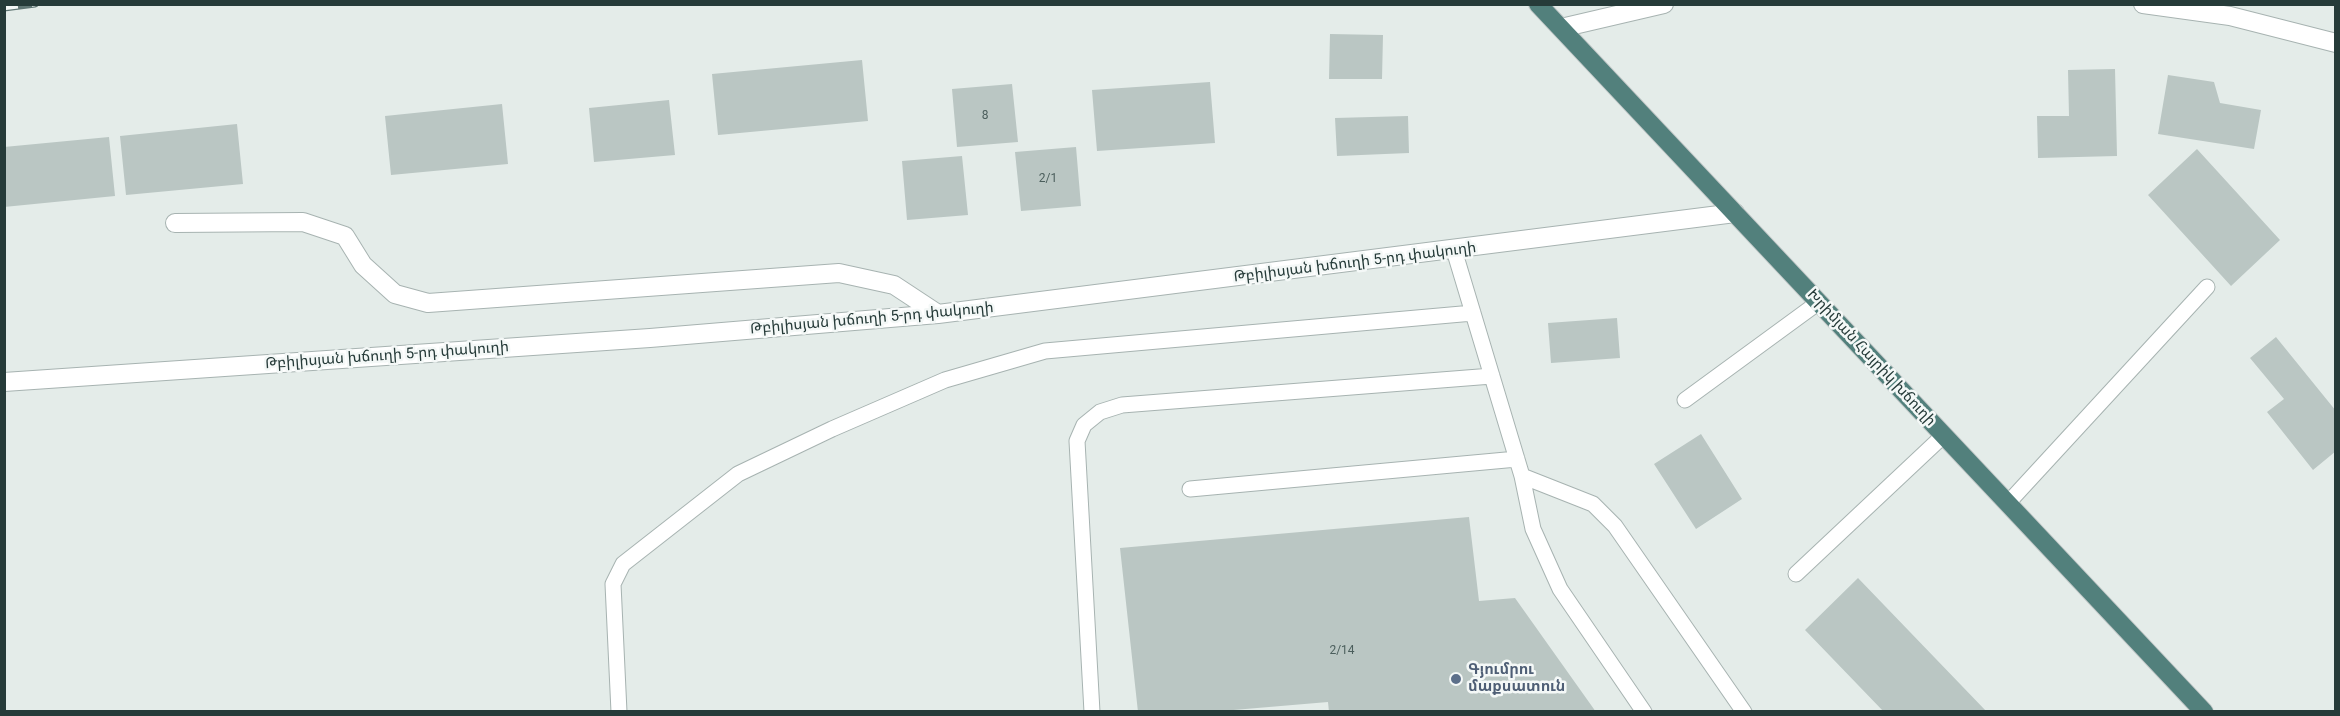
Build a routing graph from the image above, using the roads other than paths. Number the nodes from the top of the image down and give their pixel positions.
1 (1538, 4) edge
2 (1664, 4) edge
3 (2144, 4) edge
4 (1561, 28) junction
5 (2336, 43) edge
6 (1735, 213) junction
7 (175, 223) dead end
8 (1454, 250) junction
9 (2207, 287) dead end
10 (1819, 302) junction
11 (1473, 313) junction
12 (938, 314) junction
13 (1492, 376) junction
14 (4, 382) edge
15 (1685, 400) dead end
16 (1944, 435) junction
17 (1517, 459) junction
18 (1522, 476) junction
19 (1190, 489) dead end
20 (2008, 503) junction
21 (1796, 574) dead end
22 (619, 711) edge
23 (1092, 711) edge
24 (1644, 711) edge
25 (1744, 711) edge
26 (2204, 711) edge

1 - 4 highway, Խրիմյան Հայրիկ խճուղի
2 - 4 street
3 - 5 street
4 - 6 highway, Խրիմյան Հայրիկ խճուղի
6 - 8 street, Թբիլիսյան խճուղի 5-րդ փակուղի
6 - 10 highway, Խրիմյան Հայրիկ խճուղի
7 - 12 street
8 - 11 lane
8 - 12 street, Թբիլիսյան խճուղի 5-րդ փակուղի
9 - 20 lane
10 - 15 lane
10 - 16 highway, Խրիմյան Հայրիկ խճուղի
11 - 13 lane
11 - 22 lane
12 - 14 street, Թբիլիսյան խճուղի 5-րդ փակուղի
13 - 17 lane
13 - 23 lane
16 - 20 highway, Խրիմյան Հայրիկ խճուղի
16 - 21 lane
17 - 18 lane
17 - 19 lane
18 - 24 lane
18 - 25 lane
20 - 26 highway, Խրիմյան Հայրիկ խճուղի

